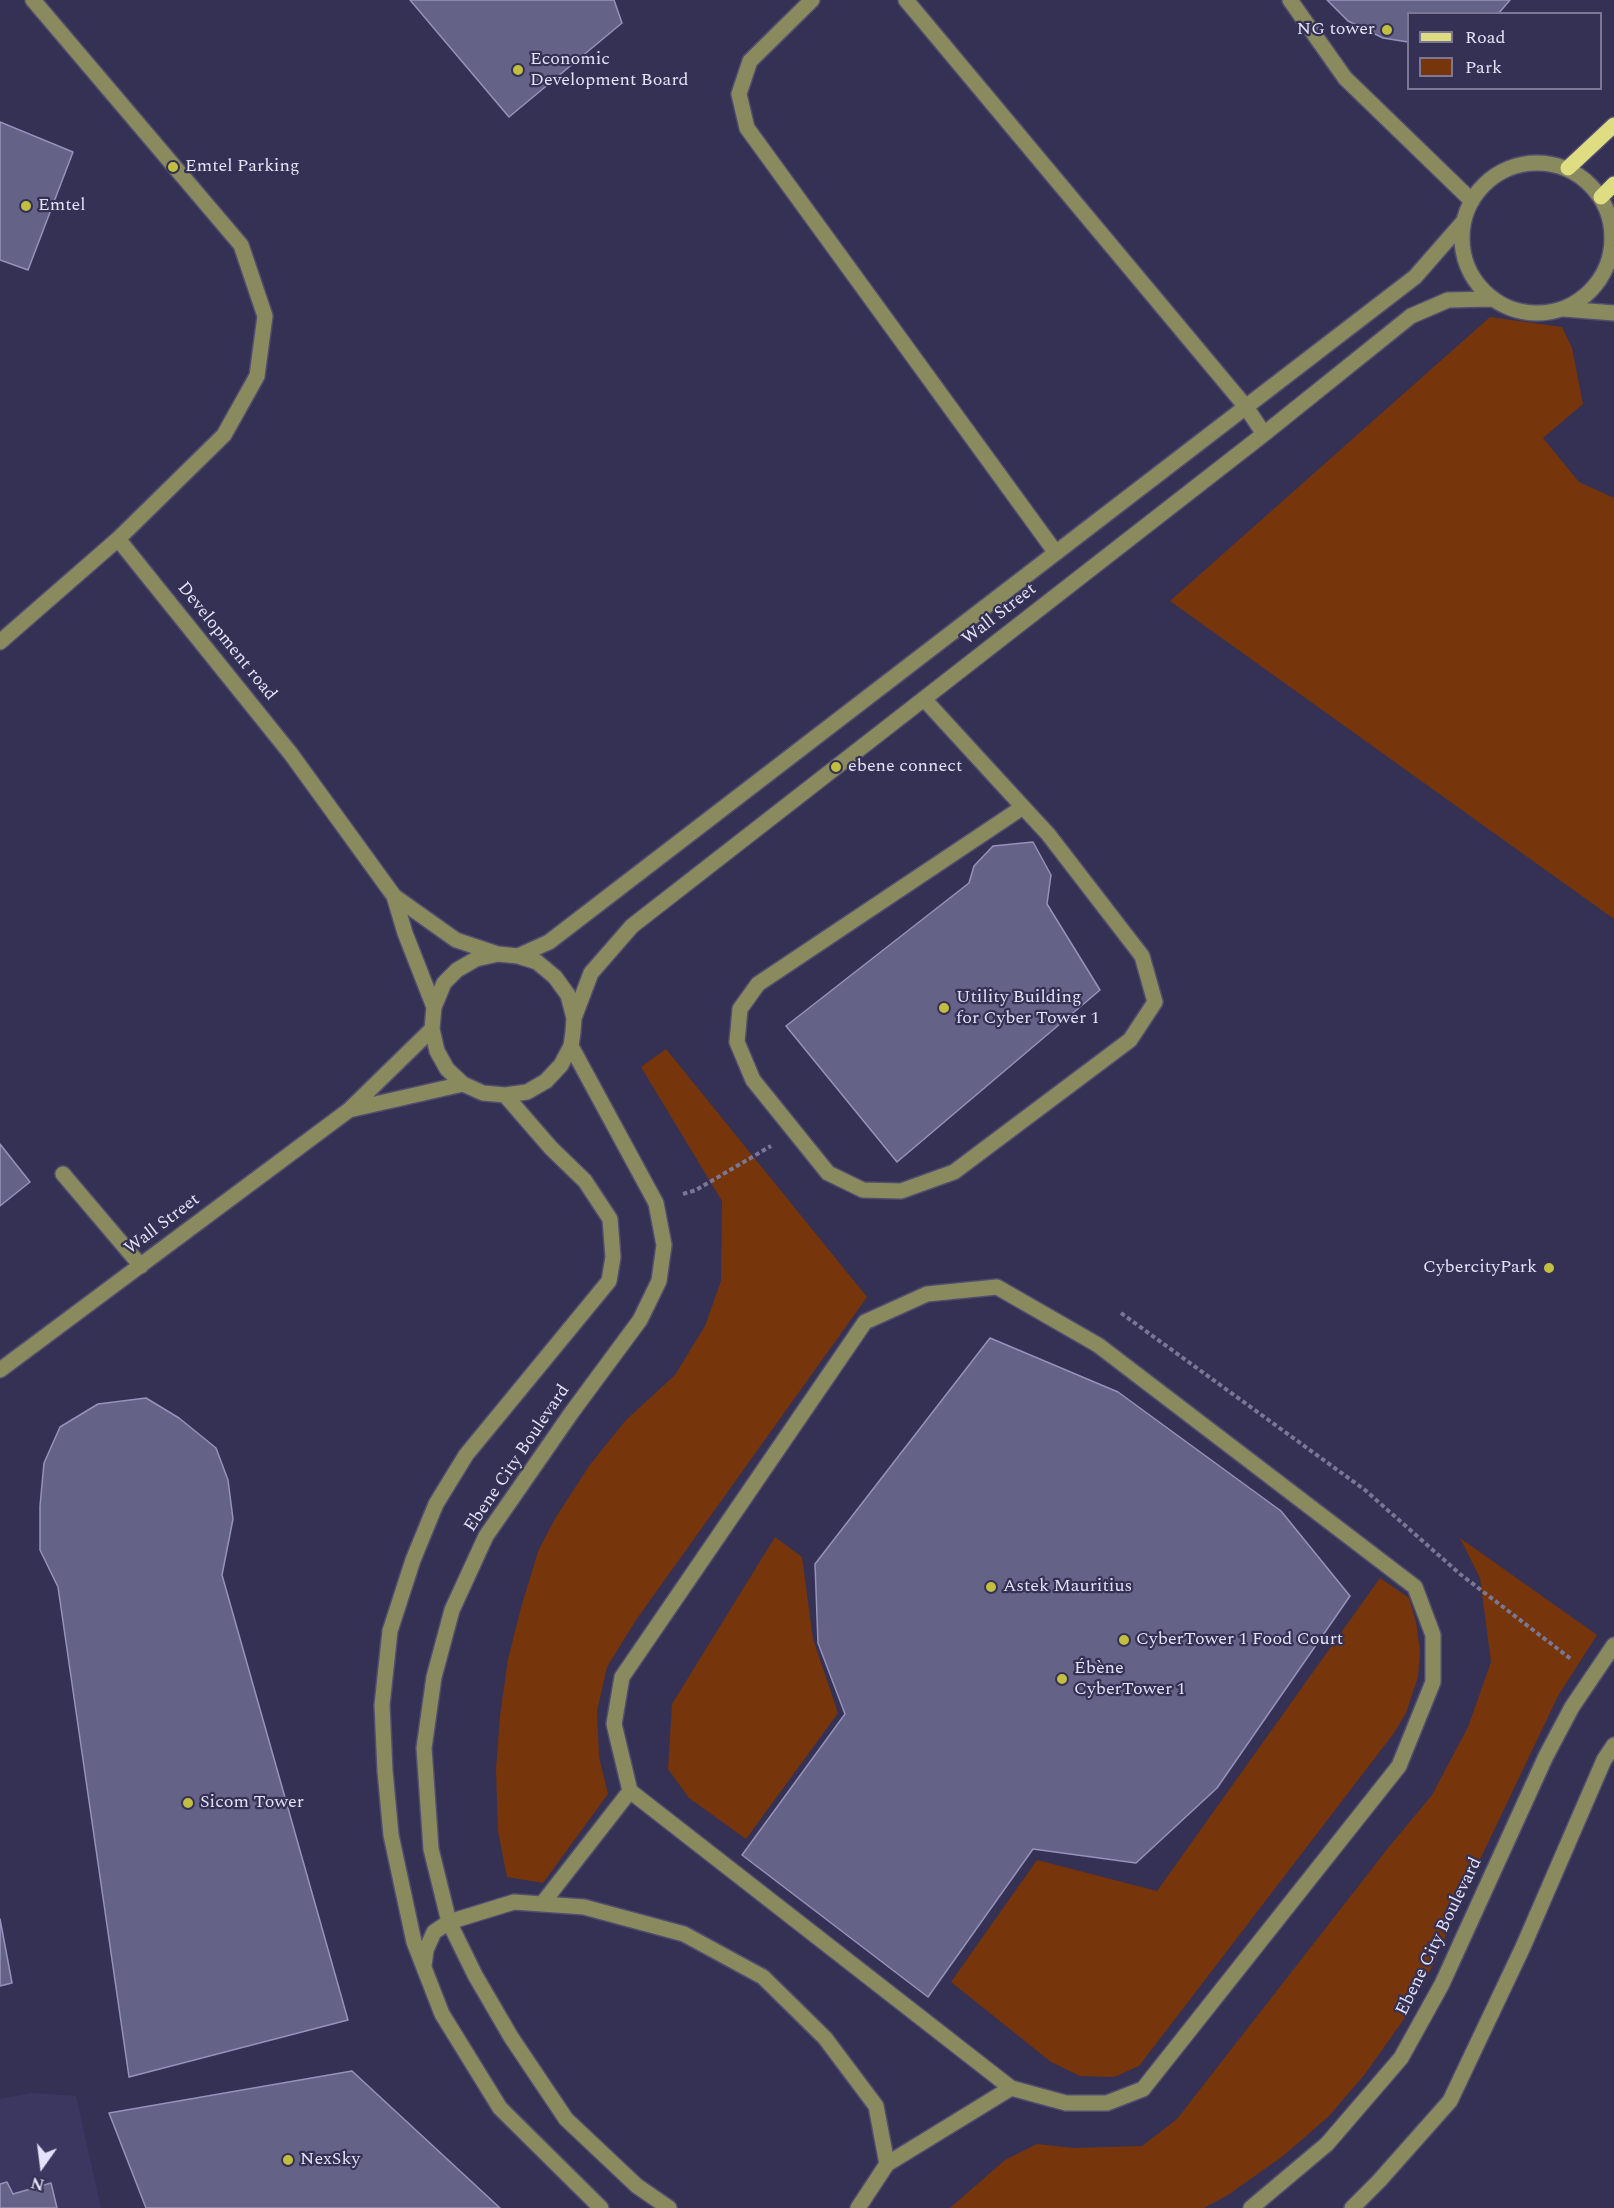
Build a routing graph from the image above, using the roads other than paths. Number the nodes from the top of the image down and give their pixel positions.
1 (33, 0) edge
2 (812, 0) edge
3 (906, 0) edge
4 (1290, 0) edge
5 (1614, 125) edge
6 (1568, 168) junction
7 (1614, 184) edge
8 (1601, 197) junction
9 (1472, 201) junction
10 (1464, 221) junction
11 (1612, 264) edge
12 (1492, 299) junction
13 (1564, 309) junction
14 (1614, 313) edge
15 (1246, 407) junction
16 (1264, 434) junction
17 (118, 539) junction
18 (1056, 553) junction
19 (0, 642) edge
20 (924, 699) junction
21 (1023, 807) junction
22 (394, 896) junction
23 (498, 954) junction
24 (518, 956) junction
25 (434, 1007) junction
26 (573, 1018) junction
27 (432, 1029) junction
28 (571, 1046) junction
29 (463, 1084) junction
30 (505, 1095) junction
31 (349, 1110) junction
32 (63, 1174) dead end
33 (141, 1266) junction
34 (0, 1370) edge
35 (1614, 1645) edge
36 (1614, 1745) edge
37 (630, 1791) junction
38 (542, 1904) junction
39 (449, 1922) junction
40 (424, 1967) junction
41 (1011, 2088) junction
42 (887, 2164) junction
43 (601, 2208) edge
44 (669, 2208) edge
45 (858, 2208) edge
46 (1251, 2208) edge
47 (1352, 2208) edge

1 - 17 street
2 - 18 street
3 - 15 street
4 - 9 street
5 - 6 main road
6 - 8 street
6 - 9 street
7 - 8 main road
8 - 11 street
9 - 10 street
10 - 12 street
10 - 15 street
11 - 13 street
12 - 13 street
12 - 16 street, Wall Street
13 - 14 street
15 - 16 street
15 - 18 street
16 - 20 street, Wall Street
17 - 19 street
17 - 22 street, Development road
18 - 24 street
20 - 21 street
20 - 26 street, Wall Street
21 - 21 street
22 - 23 street
22 - 25 street
23 - 24 street
23 - 25 street
24 - 26 street
25 - 27 street
26 - 28 street
27 - 29 street
27 - 31 street, Wall Street
28 - 30 street
28 - 39 street, Ebene City Boulevard
29 - 30 street
29 - 31 street, Wall Street
30 - 40 street, Ebene City Boulevard
31 - 33 street, Wall Street
32 - 33 street
33 - 34 street, Wall Street
35 - 46 street, Ebene City Boulevard
36 - 47 street
37 - 38 street
37 - 41 street
37 - 41 street
38 - 39 street
38 - 42 street
39 - 40 street
39 - 44 street, Ebene City Boulevard
40 - 43 street, Ebene City Boulevard
41 - 42 street
42 - 45 street

